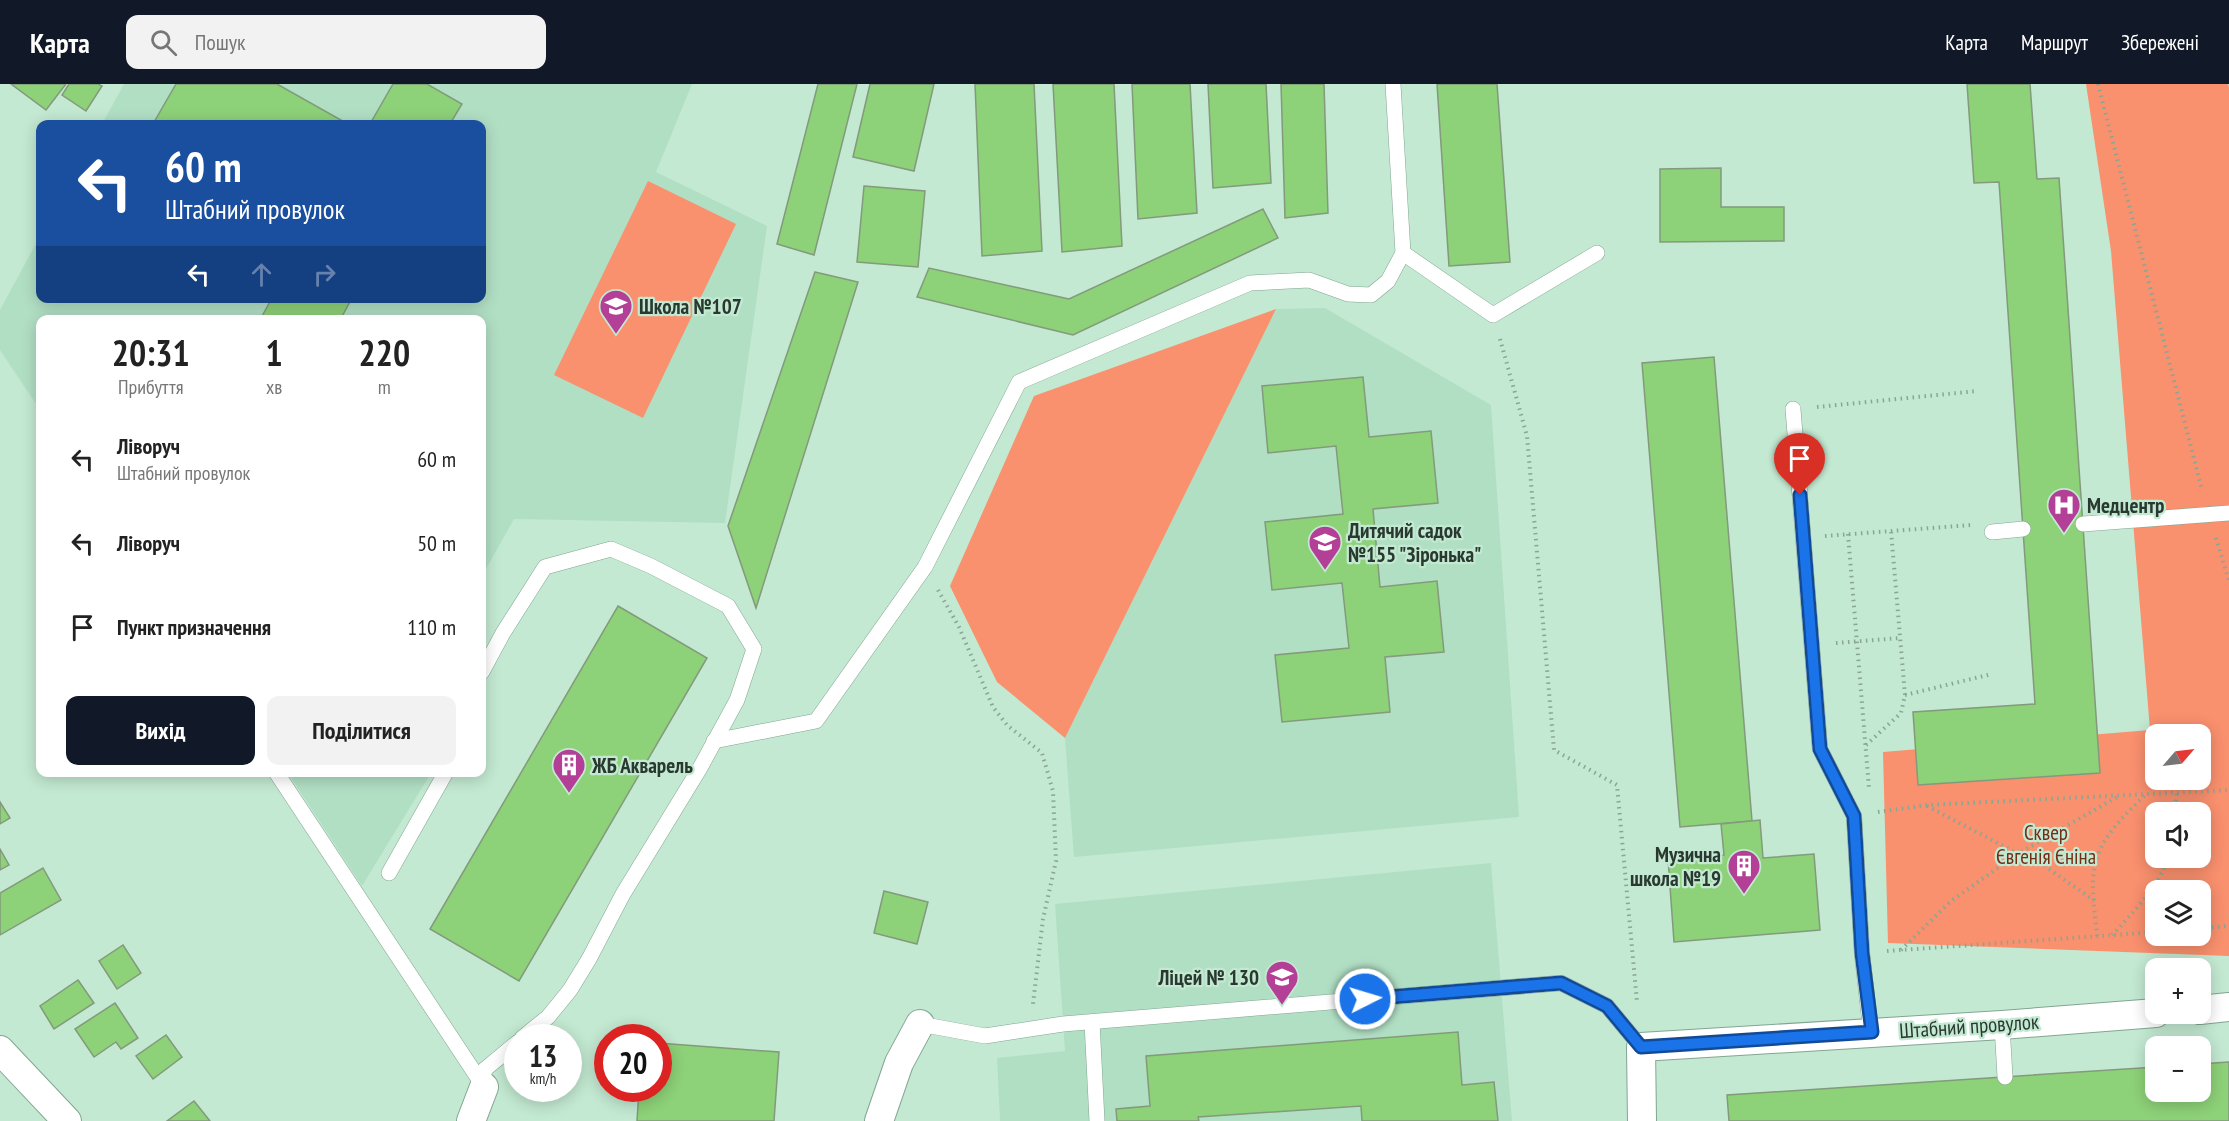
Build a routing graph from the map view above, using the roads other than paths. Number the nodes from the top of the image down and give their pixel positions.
1 (1393, 84) edge
2 (1403, 253) junction
3 (1597, 253) dead end
4 (1793, 410) road end
5 (2229, 513) edge
6 (2083, 524) dead end
7 (1986, 528) road end
8 (2023, 530) dead end
9 (486, 665) edge
10 (714, 741) junction
11 (279, 777) edge
12 (443, 777) edge
13 (389, 873) dead end
14 (2229, 1007) edge
15 (2211, 1009) edge
16 (2145, 1014) edge
17 (1092, 1022) junction
18 (539, 1024) edge
19 (921, 1024) joint
20 (2002, 1025) junction
21 (1872, 1032) junction
22 (1641, 1047) junction
23 (0, 1050) edge
24 (504, 1054) edge
25 (2005, 1077) dead end
26 (484, 1087) junction
27 (67, 1121) edge
28 (471, 1121) edge
29 (879, 1121) edge
30 (1097, 1121) edge
31 (1642, 1121) edge

1 - 2 lane
2 - 3 lane
2 - 10 lane
4 - 21 lane
5 - 6 lane
7 - 8 lane
9 - 10 lane
10 - 18 lane
11 - 26 lane
12 - 13 lane
14 - 15 street
16 - 20 street, Штабний провулок
17 - 19 lane
17 - 22 lane
17 - 30 lane
19 - 29 street
20 - 21 street, Штабний провулок
20 - 25 lane
21 - 22 street, Штабний провулок
22 - 31 street
23 - 27 street
24 - 26 lane
26 - 28 street

